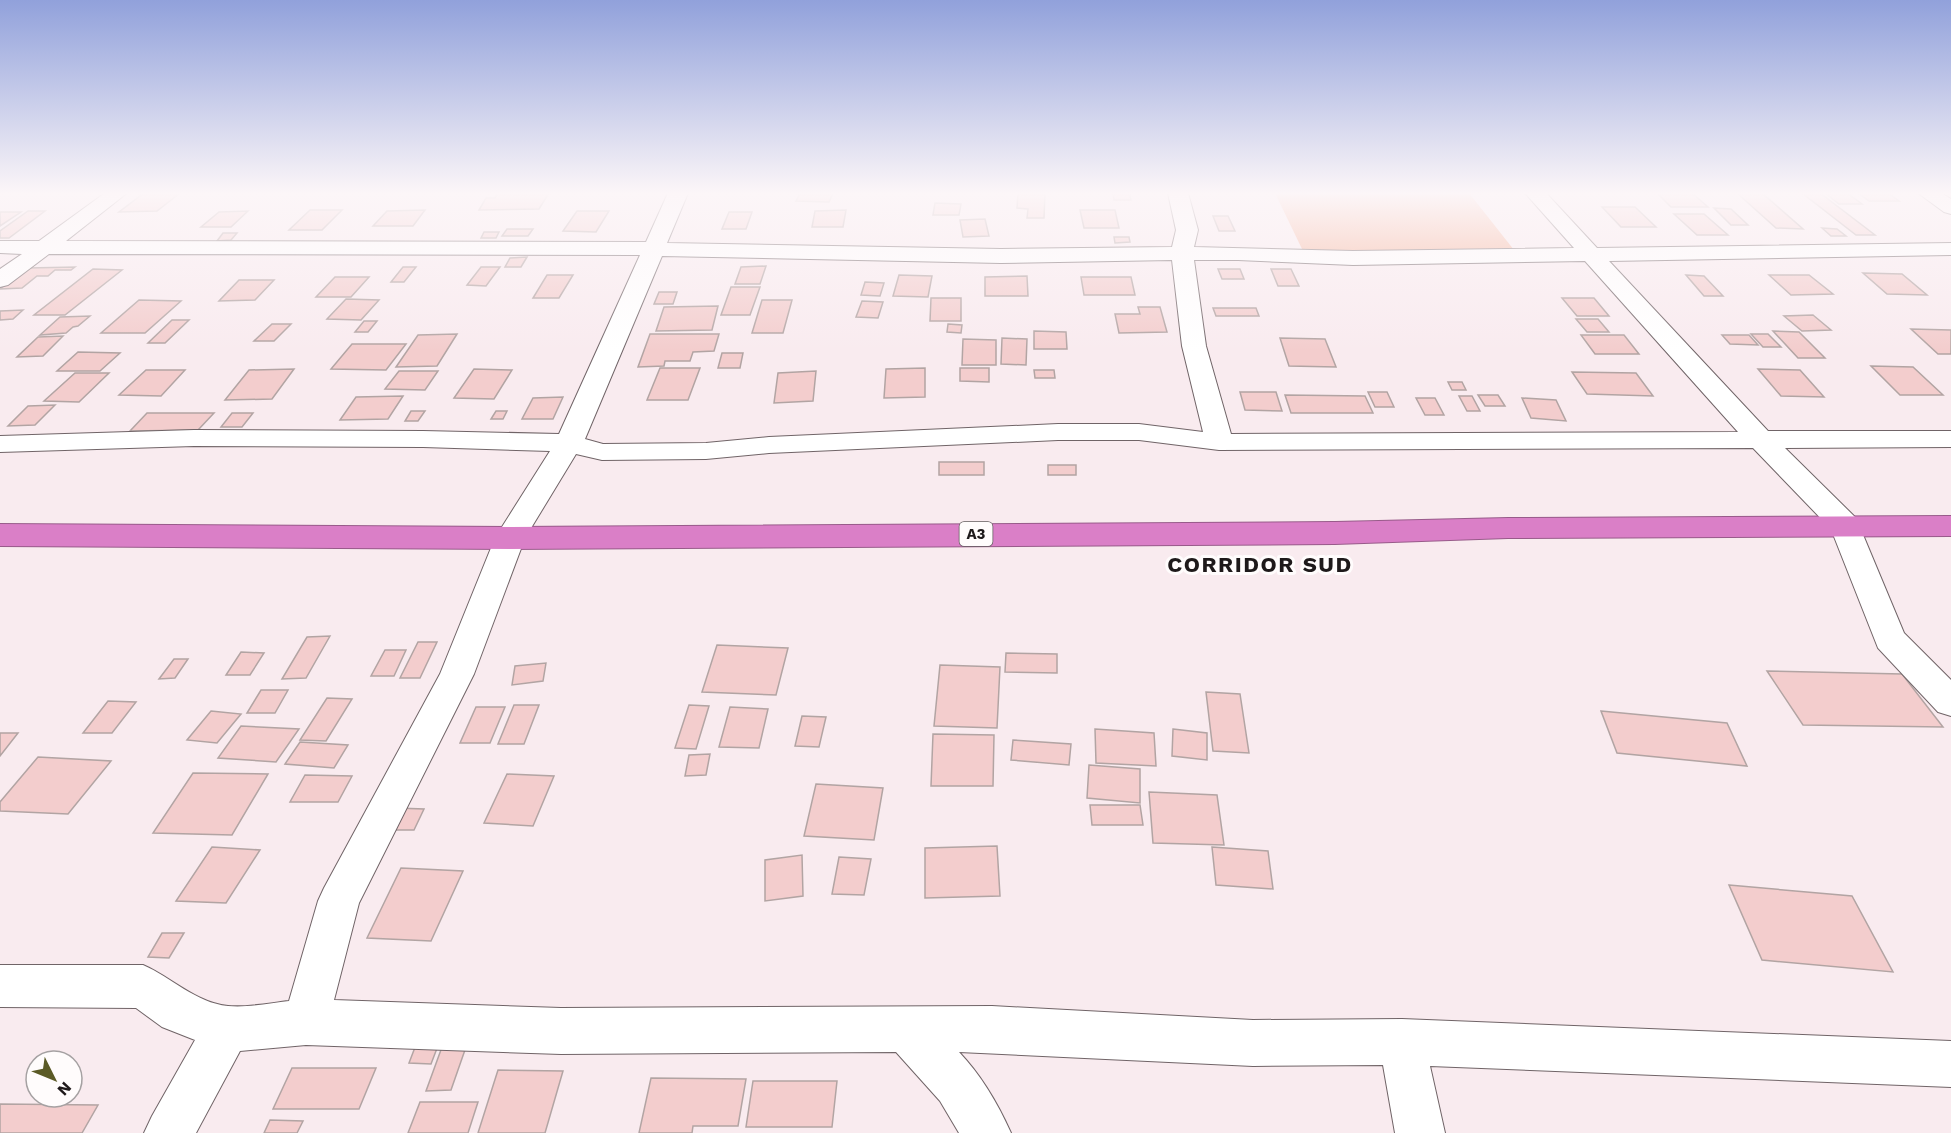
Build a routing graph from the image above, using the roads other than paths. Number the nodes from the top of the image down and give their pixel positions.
1 (653, 246) edge
2 (1184, 246) edge
3 (1585, 246) edge
4 (0, 247) edge
5 (43, 247) junction
6 (652, 249) junction
7 (1951, 249) edge
8 (1182, 253) junction
9 (1594, 256) junction
10 (0, 280) edge
11 (1951, 439) edge
12 (1761, 440) junction
13 (1219, 442) junction
14 (569, 443) junction
15 (0, 444) edge
16 (1845, 525) junction
17 (1951, 526) edge
18 (0, 535) edge
19 (510, 538) junction
20 (1951, 702) edge
21 (0, 986) edge
22 (306, 1022) junction
23 (226, 1029) junction
24 (907, 1030) junction
25 (1402, 1042) junction
26 (1951, 1064) edge
27 (169, 1133) edge
28 (986, 1133) edge
29 (1420, 1133) edge

1 - 6 street
2 - 8 street
3 - 9 street
4 - 5 street
5 - 6 street
5 - 10 street
6 - 8 street
6 - 14 street
7 - 9 street
8 - 9 street
8 - 13 street
9 - 12 street
11 - 12 street
12 - 13 street
12 - 16 street
13 - 14 street
14 - 15 street
14 - 19 street
16 - 17 highway, A3
16 - 19 highway, A3
16 - 20 street
18 - 19 highway, A3
19 - 22 street
21 - 23 street
22 - 23 street
22 - 24 street
23 - 27 street
24 - 25 street
24 - 28 street
25 - 26 street
25 - 29 street

